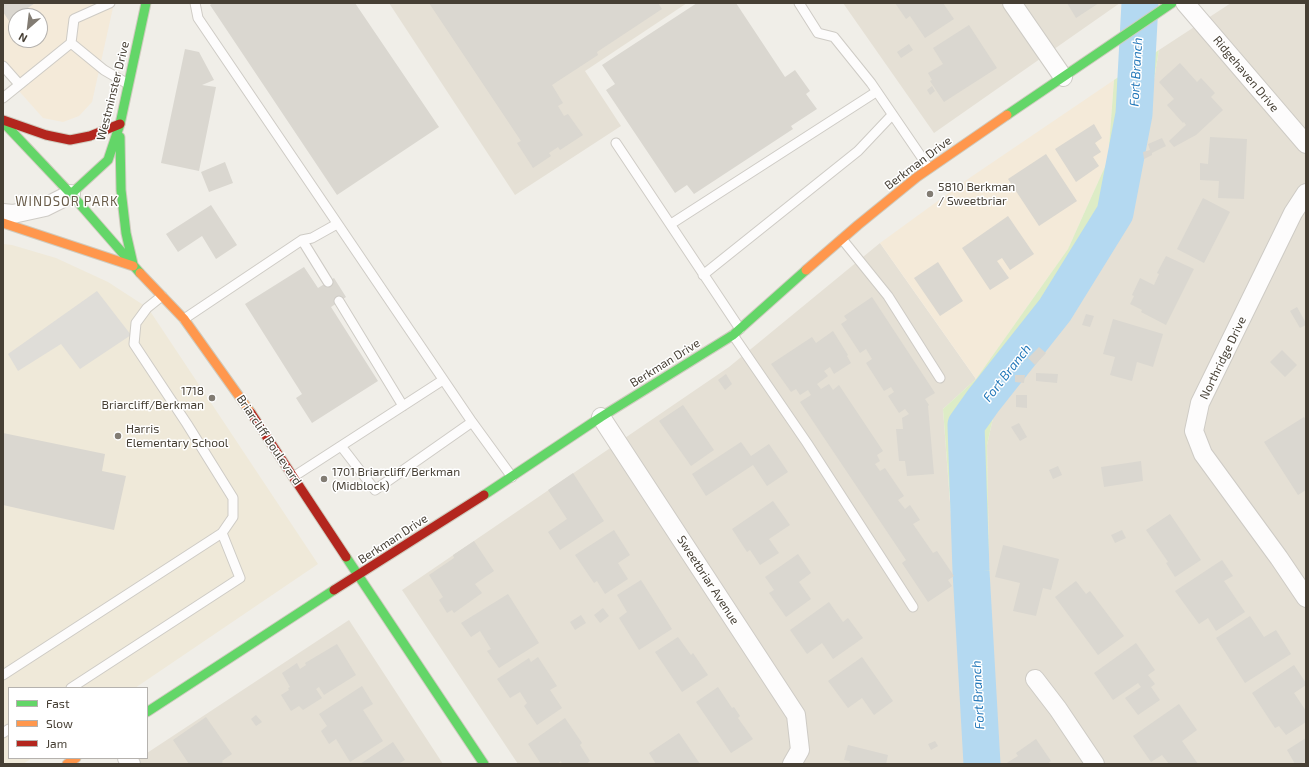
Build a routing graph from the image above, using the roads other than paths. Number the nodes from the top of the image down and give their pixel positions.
1 (146, 3) edge
2 (195, 3) edge
3 (799, 3) edge
4 (1012, 3) edge
5 (1172, 3) edge
6 (1186, 3) edge
7 (105, 4) edge
8 (70, 43) junction
9 (3, 66) edge
10 (1063, 77) junction
11 (19, 84) junction
12 (128, 84) junction
13 (876, 92) junction
14 (3, 98) edge
15 (892, 115) junction
16 (3, 121) edge
17 (120, 124) junction
18 (616, 143) dead end
19 (1306, 144) edge
20 (929, 168) junction
21 (1306, 193) edge
22 (71, 194) junction
23 (3, 213) edge
24 (3, 223) edge
25 (337, 224) junction
26 (671, 224) junction
27 (842, 239) junction
28 (302, 240) junction
29 (133, 266) junction
30 (703, 275) junction
31 (328, 282) dead end
32 (162, 296) junction
33 (339, 301) dead end
34 (184, 319) junction
35 (737, 332) junction
36 (940, 378) dead end
37 (443, 380) junction
38 (403, 406) junction
39 (601, 417) junction
40 (472, 422) junction
41 (341, 446) junction
42 (293, 477) junction
43 (512, 477) junction
44 (222, 533) junction
45 (359, 575) junction
46 (1306, 598) edge
47 (913, 607) dead end
48 (3, 675) edge
49 (1035, 679) dead end
50 (73, 687) edge
51 (148, 711) edge
52 (796, 757) edge
53 (484, 764) edge
54 (1095, 764) edge

1 - 12 street, Westminster Drive
2 - 25 lane
3 - 13 lane
4 - 10 street
5 - 10 street, Berkman Drive
6 - 19 street, Ridgehaven Drive
7 - 8 lane
8 - 11 lane
8 - 12 lane
9 - 11 lane
10 - 20 street, Berkman Drive
11 - 14 lane
12 - 17 street, Westminster Drive
13 - 15 lane
13 - 26 lane
15 - 20 lane
15 - 30 lane
16 - 17 street
16 - 22 street, Briarcliff Boulevard
17 - 22 street, Westminster Drive
17 - 29 street
18 - 26 lane
20 - 27 street, Berkman Drive
21 - 46 street, Northridge Drive
22 - 23 street
22 - 29 street, Briarcliff Boulevard
24 - 29 street
25 - 28 lane
25 - 37 lane
26 - 30 lane
27 - 35 street, Berkman Drive
27 - 36 lane
28 - 31 lane
28 - 34 lane
29 - 32 street, Briarcliff Boulevard
30 - 35 lane
32 - 34 street, Briarcliff Boulevard
32 - 44 lane
33 - 38 lane
34 - 42 street, Briarcliff Boulevard
35 - 39 street, Berkman Drive
35 - 47 lane
37 - 38 lane
37 - 40 lane
38 - 41 lane
39 - 43 street, Berkman Drive
39 - 52 street, Sweetbriar Avenue
40 - 41 lane
40 - 43 lane
41 - 42 lane
42 - 45 street, Briarcliff Boulevard
43 - 45 street, Berkman Drive
44 - 48 lane
44 - 50 lane
45 - 51 street, Berkman Drive
45 - 53 street, Briarcliff Boulevard
49 - 54 street

